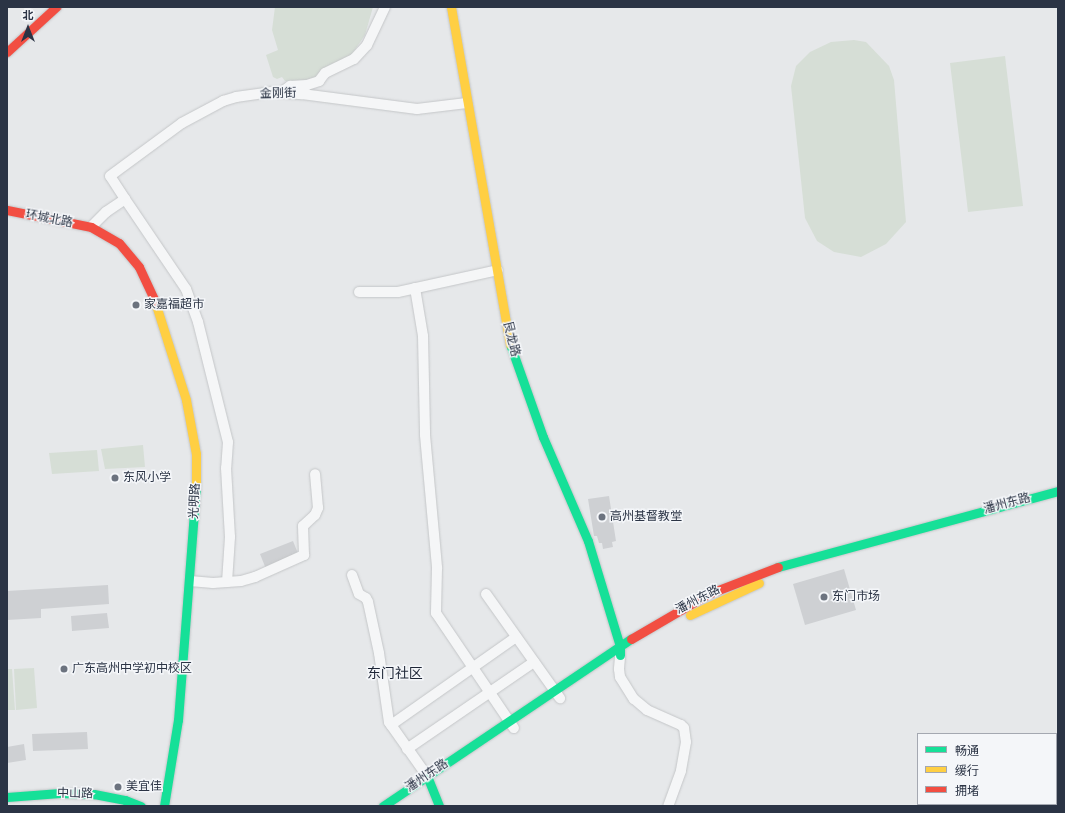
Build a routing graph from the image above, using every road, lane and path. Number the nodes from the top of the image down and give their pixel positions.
1 (56, 7) edge
2 (385, 7) edge
3 (451, 7) edge
4 (7, 52) edge
5 (282, 92) junction
6 (467, 102) junction
7 (125, 199) junction
8 (7, 210) edge
9 (91, 227) junction
10 (498, 270) junction
11 (415, 288) junction
12 (359, 292) dead end
13 (315, 474) dead end
14 (1058, 491) edge
15 (1058, 498) edge
16 (352, 575) dead end
17 (190, 580) junction
18 (227, 582) junction
19 (486, 594) dead end
20 (516, 637) junction
21 (620, 646) junction
22 (620, 657) junction
23 (534, 662) junction
24 (472, 668) junction
25 (489, 692) junction
26 (557, 694) junction
27 (511, 724) junction
28 (391, 725) junction
29 (408, 749) junction
30 (429, 780) junction
31 (9, 800) edge
32 (141, 806) edge
33 (164, 806) edge
34 (383, 806) edge
35 (399, 806) edge
36 (438, 806) edge
37 (668, 806) edge

1 - 4 street
2 - 5 street
3 - 6 street, 艮龙路
5 - 6 street, 金刚街
5 - 7 street, 金刚街
6 - 10 street, 艮龙路
7 - 9 street
7 - 18 street
8 - 9 street, 环城北路
9 - 17 street, 光明路
10 - 11 street
10 - 21 street, 艮龙路
11 - 12 street
11 - 24 street
13 - 18 street
14 - 21 street, 潘州东路
15 - 22 street, 潘州东路
16 - 28 street
17 - 18 street
17 - 33 street, 光明路
19 - 20 street
20 - 23 street
20 - 24 street
21 - 22 street, 艮龙路
21 - 26 street, 潘州东路
22 - 26 street, 潘州东路
22 - 37 street
23 - 25 street
23 - 26 street
24 - 25 street
24 - 28 street
25 - 27 street
25 - 29 street
26 - 27 street, 潘州东路
27 - 30 street, 潘州东路
28 - 29 street
29 - 30 street
30 - 34 street, 潘州东路
30 - 35 street, 潘州东路
30 - 36 street
31 - 32 street, 中山路

